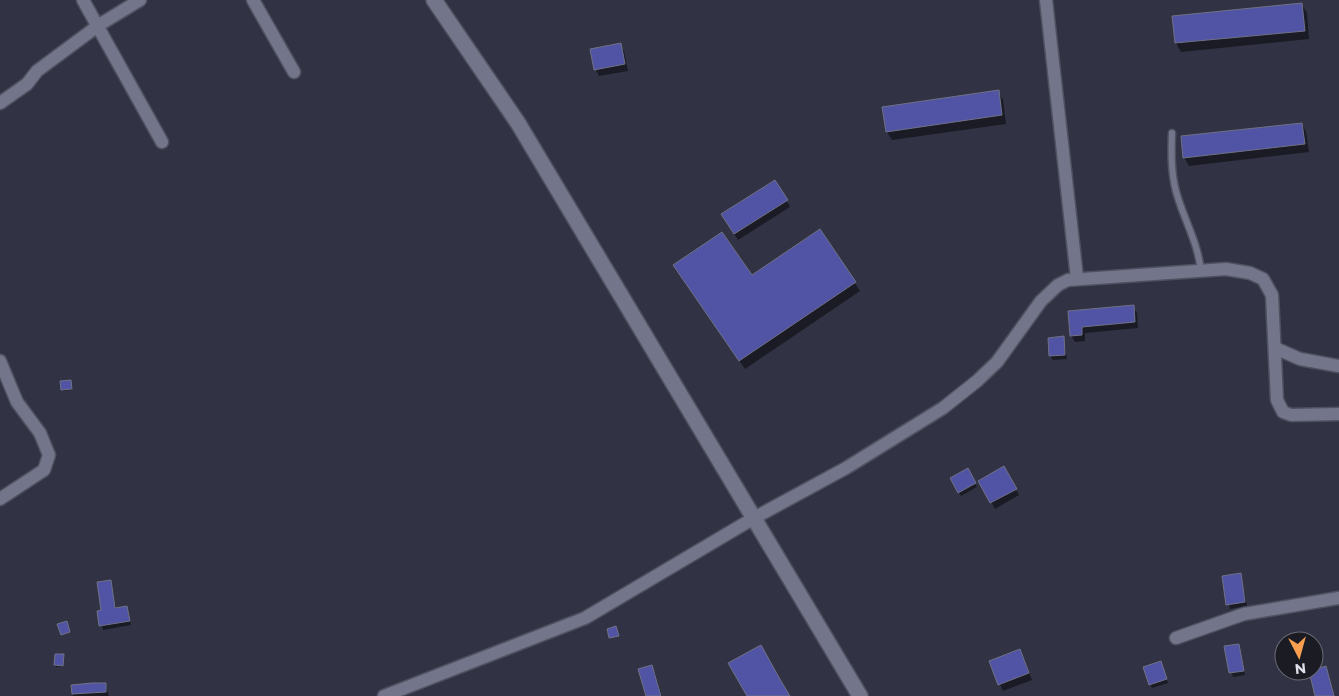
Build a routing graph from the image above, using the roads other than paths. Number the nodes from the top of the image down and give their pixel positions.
1 (83, 0) edge
2 (140, 0) edge
3 (253, 0) edge
4 (434, 0) edge
5 (1046, 0) edge
6 (99, 25) junction
7 (294, 72) dead end
8 (0, 103) edge
9 (1172, 132) dead end
10 (162, 142) dead end
11 (1201, 271) junction
12 (1077, 278) junction
13 (1275, 348) junction
14 (0, 361) edge
15 (1339, 366) edge
16 (1339, 414) edge
17 (0, 499) edge
18 (754, 518) junction
19 (1339, 598) edge
20 (1176, 638) dead end
21 (384, 696) edge
22 (860, 696) edge

1 - 6 street
2 - 6 street
3 - 7 street
4 - 18 main road
5 - 12 street
6 - 8 street
6 - 10 street
9 - 11 lane
11 - 12 street
11 - 13 street
12 - 18 street
13 - 15 street
13 - 16 street
14 - 17 street
18 - 21 street
18 - 22 main road
19 - 20 street

